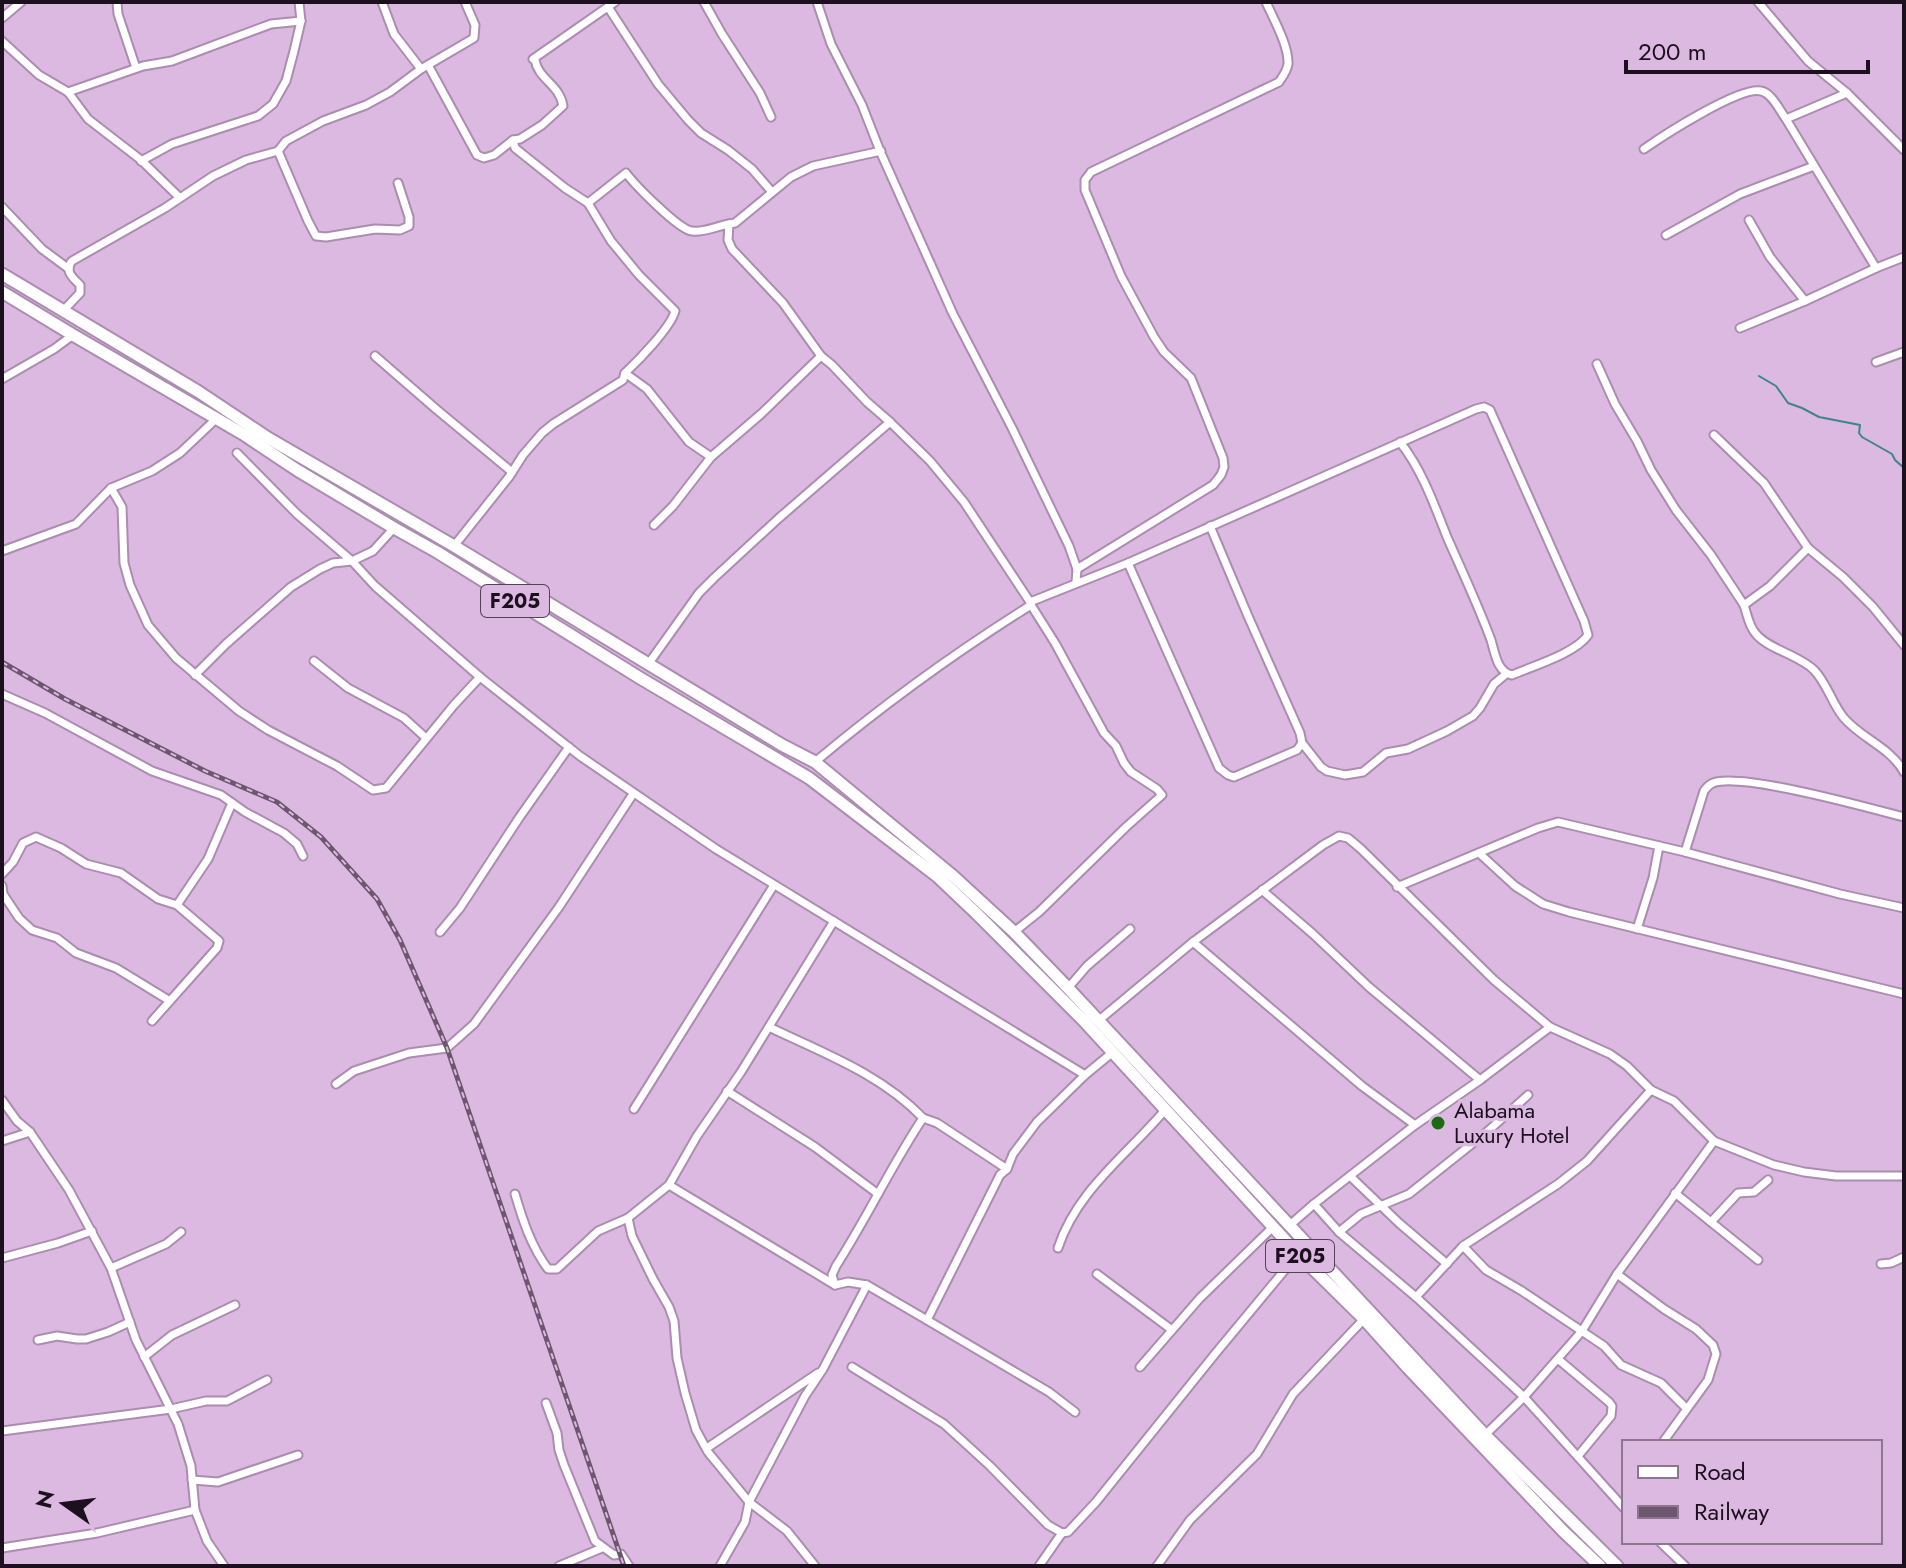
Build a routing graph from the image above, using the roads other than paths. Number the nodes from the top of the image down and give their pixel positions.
1 (21, 2) edge
2 (117, 2) edge
3 (299, 2) edge
4 (382, 2) edge
5 (465, 2) edge
6 (704, 2) edge
7 (817, 2) edge
8 (1266, 2) edge
9 (1758, 2) edge
10 (611, 4) edge
11 (2, 18) edge
12 (301, 21) junction
13 (2, 41) edge
14 (425, 67) junction
15 (136, 68) junction
16 (68, 92) junction
17 (1847, 93) junction
18 (771, 117) dead end
19 (1786, 119) junction
20 (513, 140) junction
21 (1644, 149) dead end
22 (1904, 150) edge
23 (278, 151) junction
24 (881, 151) junction
25 (141, 161) junction
26 (1814, 166) junction
27 (398, 183) dead end
28 (772, 192) junction
29 (179, 197) junction
30 (588, 203) junction
31 (2, 207) edge
32 (1749, 220) dead end
33 (729, 224) junction
34 (1666, 235) dead end
35 (1904, 257) edge
36 (1876, 268) junction
37 (69, 269) junction
38 (2, 274) edge
39 (2, 292) edge
40 (1805, 301) junction
41 (63, 311) junction
42 (1740, 328) dead end
43 (73, 335) junction
44 (1904, 352) edge
45 (375, 356) dead end
46 (821, 356) junction
47 (1876, 362) dead end
48 (1597, 364) dead end
49 (625, 373) junction
50 (2, 379) edge
51 (217, 418) junction
52 (890, 422) junction
53 (1714, 435) dead end
54 (1400, 442) junction
55 (237, 453) dead end
56 (711, 457) junction
57 (512, 472) junction
58 (111, 488) junction
59 (654, 525) dead end
60 (1210, 526) junction
61 (394, 528) junction
62 (454, 546) junction
63 (1808, 548) junction
64 (2, 551) edge
65 (352, 561) junction
66 (482, 563) junction
67 (1128, 563) junction
68 (1077, 569) junction
69 (474, 575) junction
70 (1076, 582) junction
71 (1030, 604) junction
72 (1744, 605) junction
73 (1904, 645) edge
74 (314, 661) dead end
75 (649, 663) junction
76 (1506, 674) junction
77 (195, 675) junction
78 (480, 677) junction
79 (2, 694) edge
80 (426, 738) junction
81 (1302, 743) junction
82 (569, 747) junction
83 (815, 762) junction
84 (1904, 772) edge
85 (633, 794) junction
86 (232, 803) junction
87 (1904, 817) edge
88 (1659, 846) junction
89 (1685, 852) junction
90 (1479, 853) junction
91 (303, 856) dead end
92 (2, 874) edge
93 (774, 885) junction
94 (2, 886) edge
95 (1397, 887) junction
96 (1262, 890) junction
97 (177, 905) junction
98 (1904, 908) edge
99 (834, 921) junction
100 (1130, 929) dead end
101 (1637, 929) junction
102 (440, 932) dead end
103 (1014, 932) junction
104 (1193, 942) junction
105 (1068, 988) junction
106 (1904, 994) edge
107 (170, 1001) junction
108 (152, 1021) dead end
109 (1098, 1021) junction
110 (769, 1027) junction
111 (1550, 1027) junction
112 (1113, 1052) junction
113 (1085, 1075) junction
114 (1480, 1080) junction
115 (336, 1084) dead end
116 (1651, 1090) junction
117 (727, 1091) junction
118 (1528, 1095) dead end
119 (2, 1100) edge
120 (634, 1109) dead end
121 (1165, 1110) junction
122 (923, 1118) junction
123 (1415, 1125) junction
124 (30, 1132) junction
125 (2, 1141) edge
126 (1714, 1141) junction
127 (1007, 1169) junction
128 (1904, 1176) edge
129 (1351, 1177) dead end
130 (1768, 1180) dead end
131 (669, 1185) junction
132 (1675, 1193) junction
133 (515, 1194) dead end
134 (878, 1194) junction
135 (1314, 1204) junction
136 (1380, 1205) junction
137 (628, 1218) junction
138 (1711, 1222) junction
139 (1290, 1225) junction
140 (1273, 1227) junction
141 (92, 1231) junction
142 (181, 1232) dead end
143 (1339, 1232) junction
144 (1463, 1246) junction
145 (1058, 1248) dead end
146 (1298, 1254) junction
147 (1904, 1257) edge
148 (2, 1258) edge
149 (1758, 1260) dead end
150 (1447, 1264) junction
151 (1881, 1264) dead end
152 (111, 1268) junction
153 (1097, 1274) dead end
154 (1617, 1274) junction
155 (835, 1285) junction
156 (867, 1285) junction
157 (1416, 1297) junction
158 (235, 1305) dead end
159 (1364, 1319) junction
160 (927, 1320) junction
161 (130, 1322) junction
162 (1172, 1330) junction
163 (1582, 1331) junction
164 (38, 1340) dead end
165 (144, 1357) junction
166 (1559, 1360) junction
167 (852, 1367) dead end
168 (1140, 1367) dead end
169 (823, 1369) junction
170 (267, 1380) dead end
171 (1524, 1397) junction
172 (546, 1403) dead end
173 (1686, 1408) junction
174 (171, 1409) junction
175 (1075, 1412) dead end
176 (2, 1431) edge
177 (1485, 1435) junction
178 (1664, 1440) edge
179 (707, 1448) junction
180 (298, 1455) dead end
181 (1578, 1456) junction
182 (192, 1480) junction
183 (749, 1502) junction
184 (1621, 1505) edge
185 (195, 1510) junction
186 (1062, 1533) junction
187 (1662, 1544) edge
188 (2, 1548) edge
189 (602, 1548) junction
190 (614, 1555) junction
191 (224, 1566) edge
192 (559, 1566) edge
193 (612, 1566) edge
194 (629, 1566) edge
195 (720, 1566) edge
196 (815, 1566) edge
197 (1039, 1566) edge
198 (1157, 1566) edge
199 (1600, 1566) edge
200 (1617, 1566) edge
201 (1685, 1566) edge

1 - 11 street
2 - 15 street
3 - 12 street
4 - 14 street
5 - 14 street
6 - 18 street
7 - 24 street
8 - 68 street
9 - 17 street
10 - 20 street
10 - 28 street
12 - 15 street
12 - 25 street
13 - 16 street
14 - 20 street
14 - 23 street
15 - 16 street
16 - 25 street
17 - 19 street
17 - 22 street
19 - 21 street
19 - 26 street
20 - 30 street
23 - 27 street
23 - 29 street
24 - 28 street
24 - 68 street
25 - 29 street
26 - 34 street
26 - 36 street
28 - 33 street
29 - 37 street
30 - 33 street
30 - 49 street
31 - 37 street
32 - 40 street
33 - 46 street
35 - 36 street
36 - 40 street
37 - 41 street
38 - 41 main road, F205
39 - 43 main road, F205
40 - 42 street
41 - 62 main road, F205
43 - 50 street
43 - 51 main road, F205
44 - 47 street
45 - 57 street
46 - 52 street
46 - 56 street
48 - 72 street
49 - 56 street
49 - 57 street
51 - 58 street
51 - 61 main road, F205
52 - 71 street
52 - 75 street
53 - 63 street
54 - 60 street
54 - 76 street
54 - 76 street
55 - 65 street
56 - 59 street
57 - 62 street
58 - 64 street
58 - 77 street
60 - 67 street
60 - 81 street
61 - 65 street
61 - 69 main road, F205
62 - 66 main road, F205
63 - 72 street
63 - 73 street
65 - 77 street
65 - 78 street
66 - 69 main road
66 - 75 main road, F205
67 - 70 street
67 - 81 street
68 - 70 street
69 - 112 main road, F205
70 - 71 street
71 - 83 street
71 - 103 street
72 - 84 street
74 - 80 street
75 - 83 main road, F205
76 - 81 street
77 - 80 street
78 - 80 street
78 - 82 street
79 - 86 street
82 - 85 street
82 - 102 street
83 - 103 main road, F205
85 - 93 street
85 - 115 street
86 - 91 street
86 - 97 street
87 - 89 street
88 - 89 street
88 - 90 street
88 - 101 street
89 - 98 street
90 - 95 street
90 - 101 street
92 - 97 street
93 - 99 street
93 - 120 street
94 - 107 street
95 - 96 street
95 - 111 street
96 - 104 street
96 - 114 street
97 - 107 street
99 - 110 street
99 - 113 street
100 - 105 street
101 - 106 street
103 - 105 main road, F205
104 - 109 street
104 - 123 street
105 - 109 main road, F205
107 - 108 street
109 - 139 main road, F205
110 - 117 street
110 - 122 street
111 - 114 street
111 - 116 street
112 - 113 street
112 - 121 main road, F205
113 - 127 street
114 - 123 street
116 - 126 street
116 - 144 street
117 - 131 street
117 - 134 street
118 - 136 street
119 - 124 street
121 - 140 main road, F205
121 - 145 street
122 - 127 street
122 - 134 street
123 - 135 street
124 - 125 street
124 - 141 street
126 - 128 street
126 - 132 street
127 - 160 street
129 - 136 street
130 - 138 street
131 - 137 street
131 - 155 street
132 - 138 street
132 - 154 street
133 - 137 street
134 - 155 street
135 - 139 street
135 - 143 street
136 - 143 street
136 - 150 street
137 - 179 street
138 - 149 street
139 - 177 main road, F205
140 - 146 main road, F205
140 - 162 street
141 - 148 street
141 - 152 street
142 - 152 street
143 - 157 street
144 - 150 street
144 - 163 street
146 - 159 main road, F205
146 - 186 street
147 - 151 street
150 - 157 street
152 - 161 street
153 - 162 street
154 - 163 street
154 - 173 street
155 - 156 street
156 - 160 street
156 - 169 street
157 - 171 street
158 - 165 street
159 - 198 street
159 - 199 main road, F205
160 - 175 street
161 - 164 street
161 - 165 street
162 - 168 street
163 - 166 street
163 - 173 street
165 - 174 street
166 - 171 street
166 - 181 street
167 - 186 street
169 - 179 street
169 - 183 street
170 - 174 street
171 - 177 street
171 - 181 street
172 - 189 street
173 - 178 street
174 - 176 street
174 - 182 street
177 - 200 main road, F205
179 - 183 street
180 - 182 street
181 - 184 street
182 - 185 street
183 - 195 street
183 - 196 street
185 - 188 street
185 - 191 street
186 - 197 street
187 - 201 street
189 - 190 street
189 - 192 street
190 - 193 street
190 - 194 street

